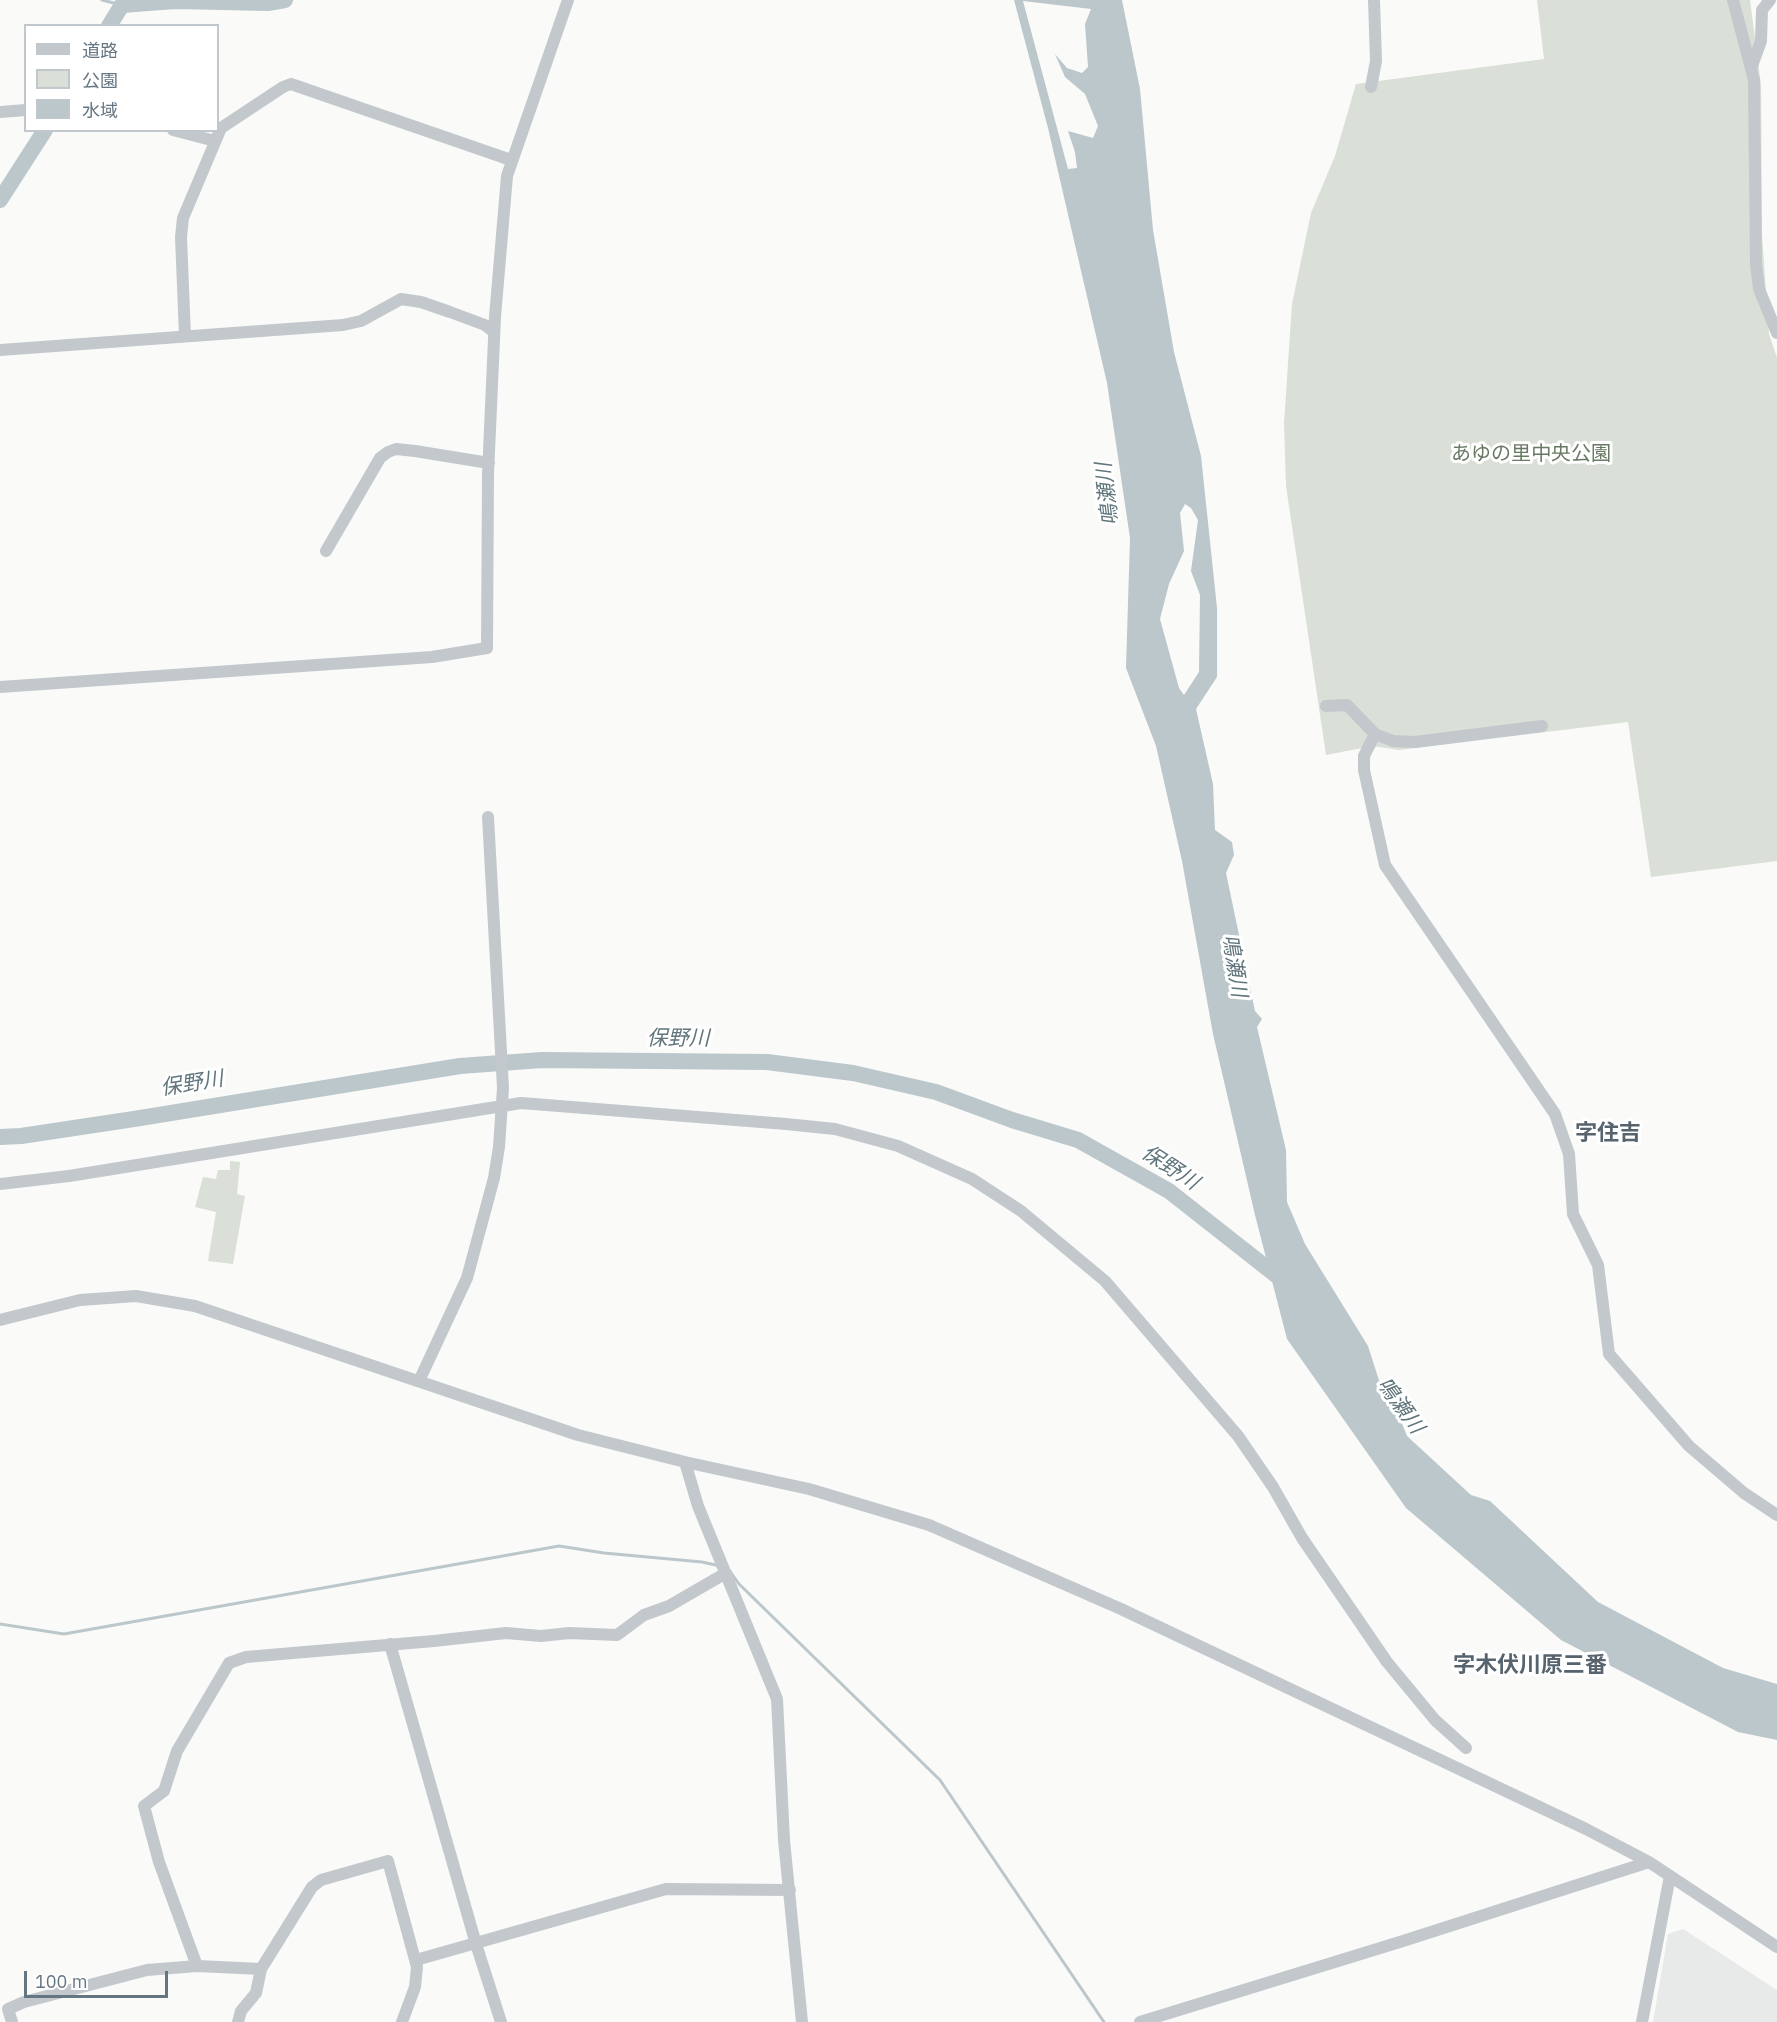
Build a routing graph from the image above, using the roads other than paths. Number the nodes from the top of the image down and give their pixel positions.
1 (568, 0) edge
2 (1374, 0) edge
3 (1733, 0) edge
4 (1770, 0) edge
5 (1752, 66) junction
6 (1371, 87) dead end
7 (24, 110) edge
8 (0, 112) edge
9 (181, 132) edge
10 (215, 141) junction
11 (511, 160) junction
12 (494, 332) junction
13 (1777, 333) edge
14 (185, 336) junction
15 (0, 350) edge
16 (489, 463) junction
17 (326, 551) dead end
18 (0, 687) edge
19 (1326, 706) dead end
20 (1542, 726) dead end
21 (1375, 734) junction
22 (488, 817) dead end
23 (502, 1106) junction
24 (0, 1184) edge
25 (0, 1320) edge
26 (419, 1381) junction
27 (685, 1462) junction
28 (1777, 1515) edge
29 (725, 1569) junction
30 (390, 1644) junction
31 (1466, 1748) dead end
32 (1649, 1862) junction
33 (1670, 1876) junction
34 (790, 1890) junction
35 (476, 1944) junction
36 (1777, 1947) edge
37 (416, 1960) junction
38 (197, 1966) junction
39 (261, 1969) junction
40 (12, 2022) edge
41 (238, 2022) edge
42 (402, 2022) edge
43 (501, 2022) edge
44 (802, 2022) edge
45 (1140, 2022) edge
46 (1642, 2022) edge

1 - 11 street
2 - 6 street
3 - 5 street
4 - 5 street
5 - 13 street
7 - 8 street
9 - 10 street
10 - 11 street
10 - 14 street
11 - 12 street
12 - 14 street
12 - 16 street
14 - 15 street
16 - 17 street
16 - 18 street
19 - 21 street
20 - 21 street
21 - 28 street
22 - 23 street
23 - 24 street
23 - 26 street
23 - 31 street
25 - 26 street
26 - 27 street
27 - 29 street
27 - 32 street
29 - 30 street
29 - 34 street
30 - 35 street
30 - 38 street
32 - 33 street
32 - 45 street
33 - 36 street
33 - 46 street
34 - 35 street
34 - 44 street
35 - 37 street
35 - 43 street
37 - 39 street
37 - 42 street
38 - 39 street
38 - 40 street
39 - 41 street

